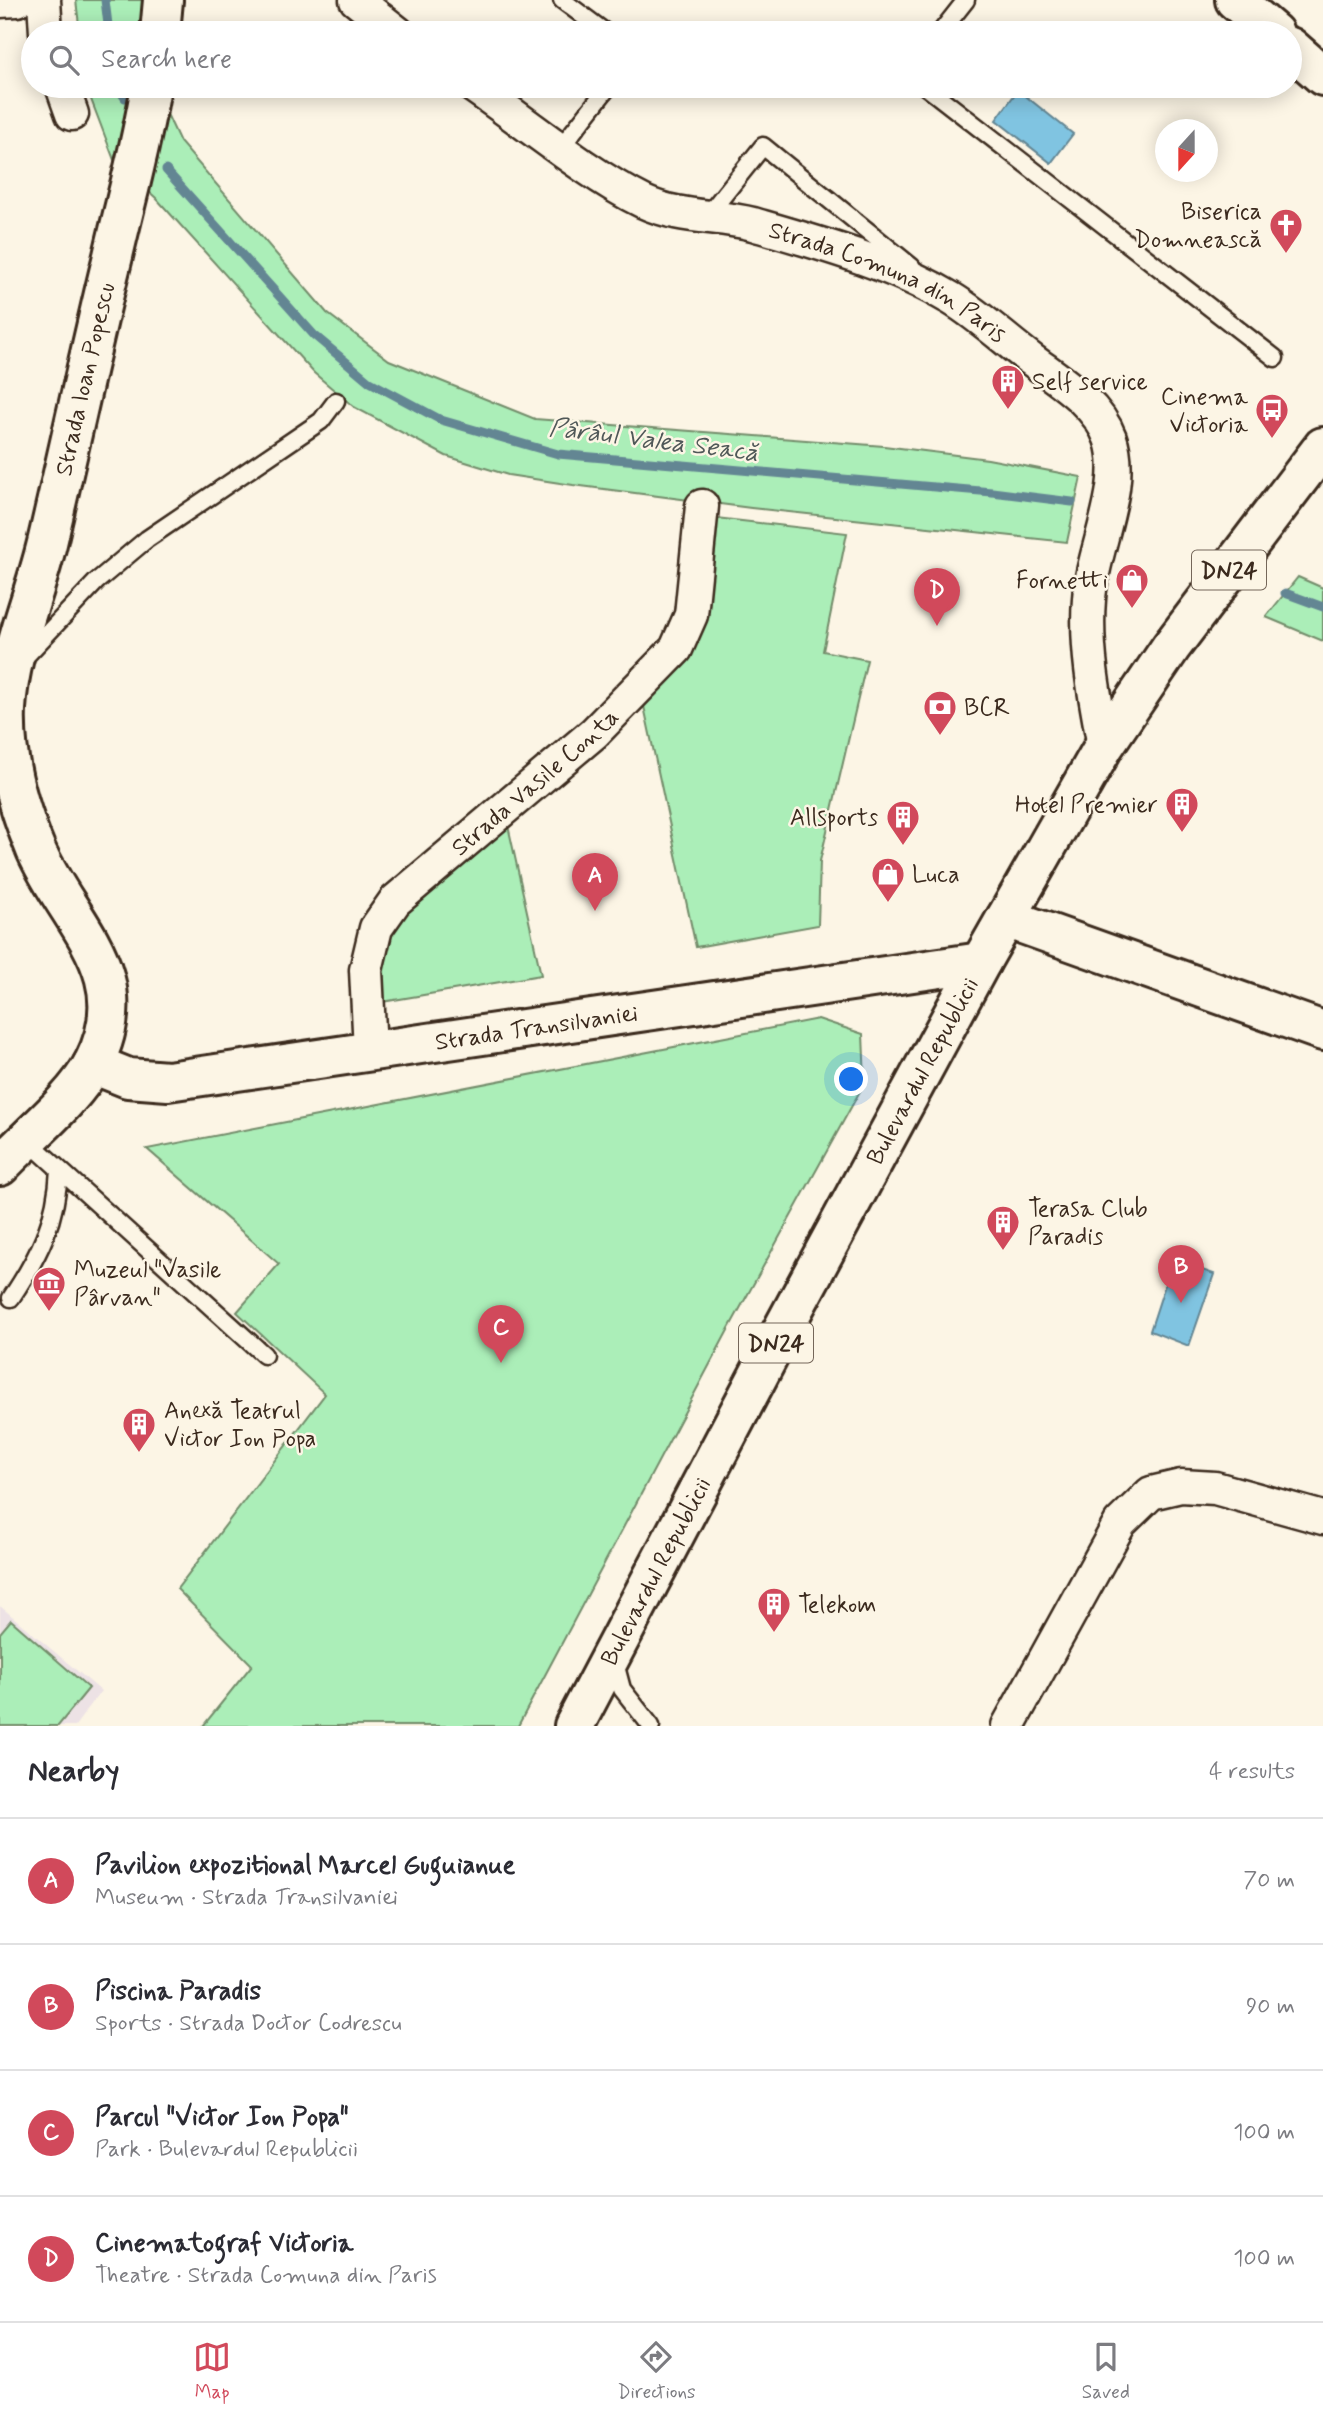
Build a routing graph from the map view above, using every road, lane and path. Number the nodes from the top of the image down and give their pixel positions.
1 (17, 0) edge
2 (44, 0) edge
3 (356, 0) edge
4 (562, 0) edge
5 (965, 0) edge
6 (1235, 0) edge
7 (0, 1) edge
8 (45, 21) edge
9 (383, 21) edge
10 (590, 21) edge
11 (949, 21) edge
12 (1259, 21) edge
13 (1302, 57) edge
14 (1323, 75) edge
15 (148, 98) edge
16 (490, 98) edge
17 (600, 98) edge
18 (940, 98) edge
19 (561, 148) junction
20 (707, 216) junction
21 (952, 299) junction
22 (1275, 358) dead end
23 (336, 401) dead end
24 (1323, 447) edge
25 (702, 506) dead end
26 (5, 670) edge
27 (1104, 746) junction
28 (1006, 918) junction
29 (981, 962) junction
30 (1323, 1031) edge
31 (370, 1050) junction
32 (82, 1078) junction
33 (26, 1139) junction
34 (0, 1166) edge
35 (59, 1169) junction
36 (11, 1298) dead end
37 (264, 1355) dead end
38 (1323, 1518) edge
39 (612, 1654) junction
40 (574, 1726) edge
41 (651, 1726) edge
42 (1008, 1726) edge

1 - 7 street
2 - 8 street
3 - 9 street
4 - 10 lane
5 - 11 lane
6 - 12 main road
13 - 14 main road
15 - 26 main road, Strada Ioan Popescu
16 - 19 street, Strada Comuna din Paris
17 - 19 lane
18 - 22 lane
19 - 20 street, Strada Comuna din Paris
20 - 21 street, Strada Comuna din Paris
20 - 21 lane
21 - 27 street, Strada Comuna din Paris
23 - 26 lane
24 - 27 main road, Bulevardul Republicii / DN24
25 - 31 street, Strada Vasile Conta
26 - 32 main road, Strada Ioan Popescu
27 - 28 main road, Bulevardul Republicii / DN24
28 - 29 main road, Bulevardul Republicii / DN24
28 - 30 main road
29 - 31 main road, Strada Transilvaniei
29 - 39 main road, Bulevardul Republicii / DN24
31 - 32 main road, Strada Transilvaniei
32 - 33 main road
33 - 34 main road
33 - 35 lane
35 - 36 lane
35 - 37 lane
38 - 42 street
39 - 40 main road, Bulevardul Republicii / DN24
39 - 41 lane

